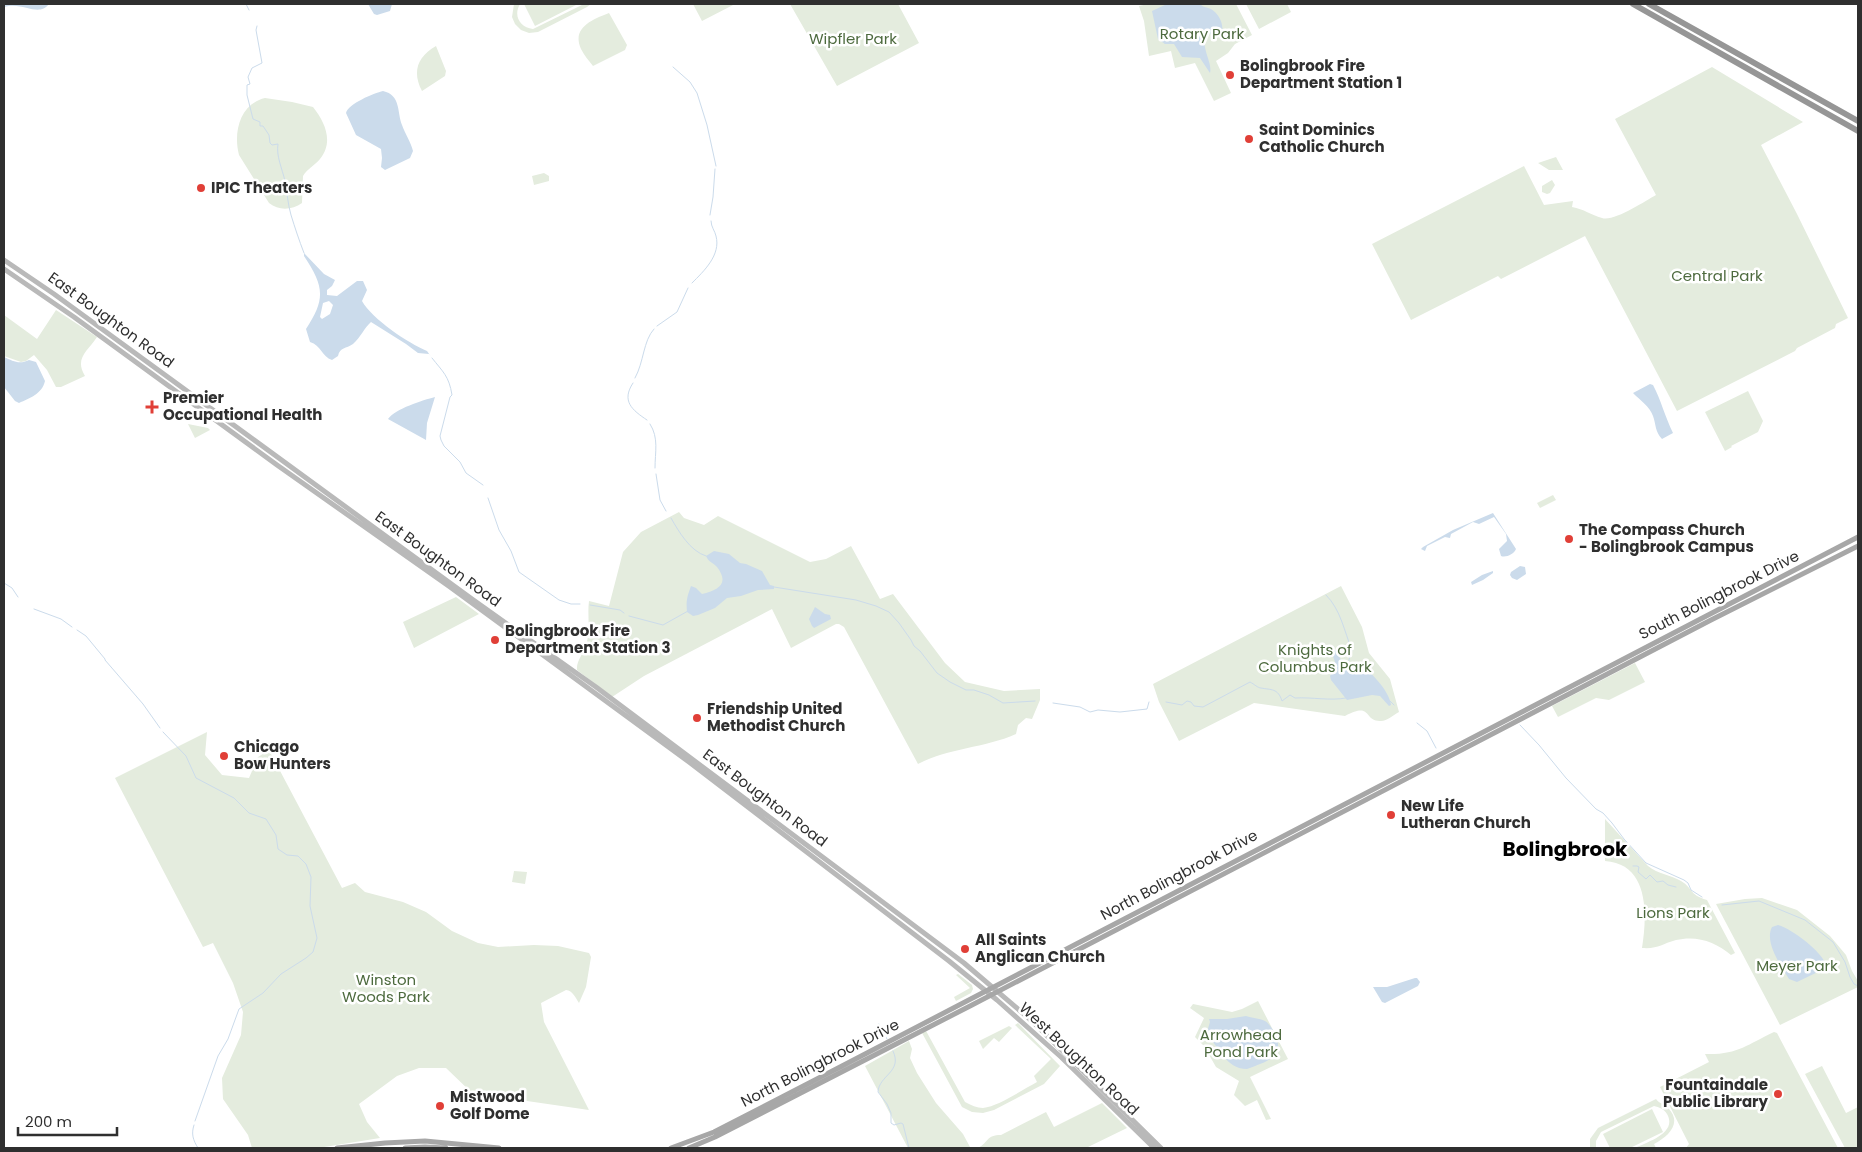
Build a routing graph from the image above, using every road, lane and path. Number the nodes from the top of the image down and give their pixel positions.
1 (1633, 4) edge
2 (1649, 4) edge
3 (1858, 121) edge
4 (1858, 131) edge
5 (4, 260) edge
6 (4, 269) edge
7 (1858, 537) edge
8 (1858, 546) edge
9 (1592, 678) junction
10 (992, 987) junction
11 (986, 990) junction
12 (998, 992) junction
13 (991, 995) junction
14 (337, 1148) edge
15 (405, 1148) edge
16 (446, 1148) edge
17 (499, 1148) edge
18 (671, 1148) edge
19 (689, 1148) edge
20 (1154, 1148) edge
21 (1161, 1148) edge

1 - 4 highway
2 - 3 highway
5 - 10 main road, East Boughton Road
6 - 11 main road, East Boughton Road
7 - 9 main road, South Bolingbrook Drive
8 - 9 main road, South Bolingbrook Drive
9 - 10 main road, North Bolingbrook Drive
9 - 12 main road, North Bolingbrook Drive
10 - 11 main road, North Bolingbrook Drive
10 - 12 main road, East Boughton Road
11 - 13 main road, West Boughton Road
11 - 18 main road, North Bolingbrook Drive
12 - 13 main road, North Bolingbrook Drive
12 - 21 main road, West Boughton Road
13 - 19 main road, North Bolingbrook Drive
13 - 20 main road, West Boughton Road
14 - 17 main road
15 - 16 main road

